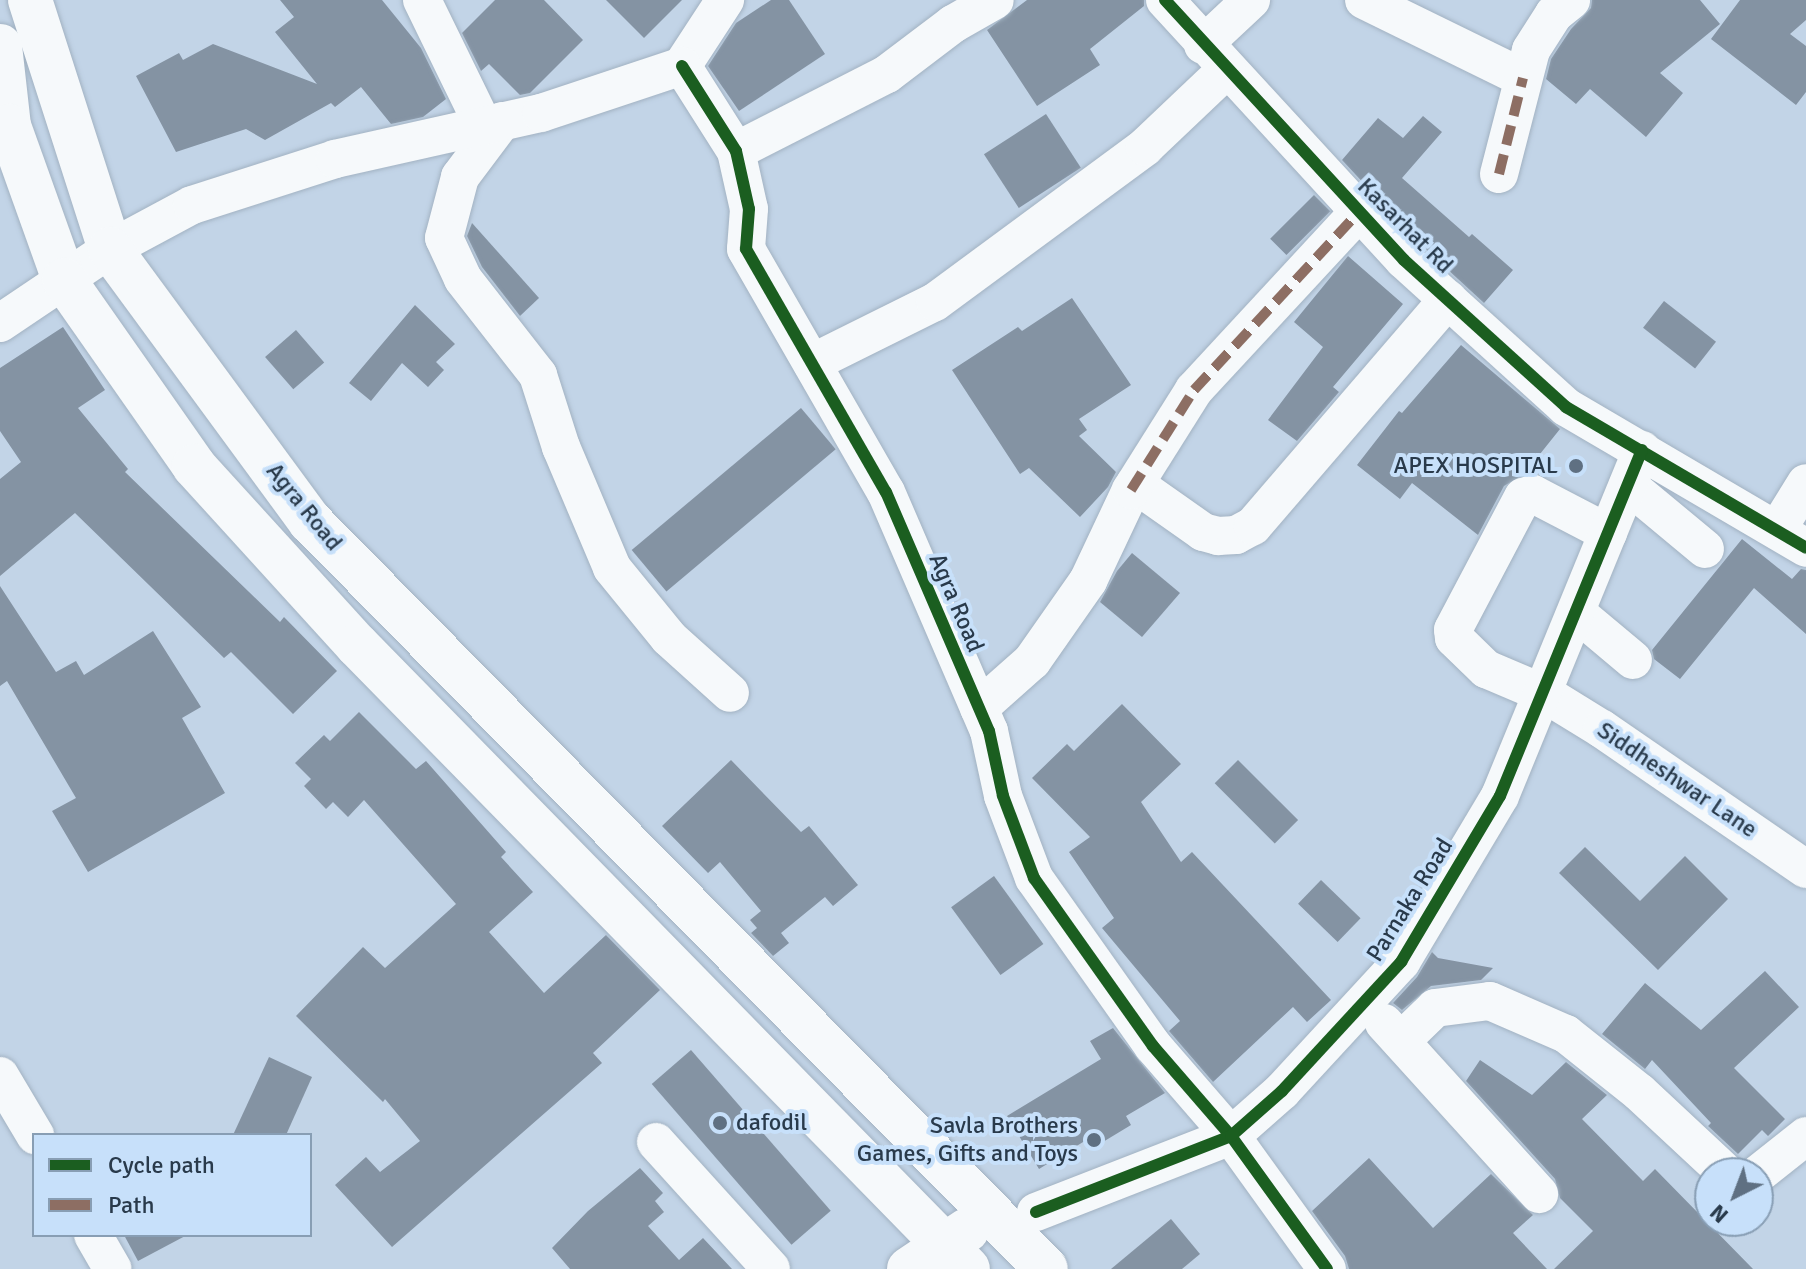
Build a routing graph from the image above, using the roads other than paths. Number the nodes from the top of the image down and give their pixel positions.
1 (30, 0) edge
2 (422, 0) edge
3 (725, 0) edge
4 (995, 0) edge
5 (1165, 0) edge
6 (1251, 0) edge
7 (1364, 0) edge
8 (1571, 0) edge
9 (0, 46) edge
10 (1214, 57) junction
11 (682, 66) junction
12 (1523, 78) junction
13 (492, 123) junction
14 (736, 151) junction
15 (1499, 174) dead end
16 (1359, 212) junction
17 (110, 249) junction
18 (64, 280) junction
19 (1448, 299) junction
20 (0, 323) edge
21 (812, 363) junction
22 (1642, 450) junction
23 (1806, 483) edge
24 (1628, 485) junction
25 (1133, 487) junction
26 (1608, 533) junction
27 (1791, 539) edge
28 (1705, 549) dead end
29 (1577, 613) junction
30 (1633, 660) dead end
31 (730, 693) dead end
32 (1545, 694) junction
33 (979, 708) junction
34 (1806, 869) edge
35 (1366, 1003) junction
36 (1401, 1041) junction
37 (0, 1076) edge
38 (34, 1133) edge
39 (1231, 1136) junction
40 (1806, 1136) edge
41 (656, 1142) dead end
42 (1709, 1157) edge
43 (1774, 1161) edge
44 (1539, 1194) dead end
45 (94, 1237) edge
46 (1019, 1241) edge
47 (956, 1257) edge
48 (113, 1269) edge
49 (771, 1269) edge
50 (909, 1269) edge
51 (1327, 1269) edge

1 - 17 main road, Agra Road
2 - 13 street
3 - 11 street
4 - 14 street
5 - 10 street, Kasarhat Rd
6 - 10 street
7 - 12 street
8 - 12 street
9 - 18 main road
10 - 16 street, Kasarhat Rd
10 - 21 street
11 - 13 street
11 - 14 street, Agra Road
12 - 15 street
13 - 17 street
13 - 31 street
14 - 21 street, Agra Road
16 - 19 street, Kasarhat Rd
16 - 25 street
17 - 18 street
17 - 46 main road, Agra Road
18 - 20 street
18 - 47 main road
19 - 22 street, Kasarhat Rd
19 - 25 street
21 - 33 street, Agra Road
22 - 24 street, Parnaka Road
22 - 27 street, Kasarhat Rd
23 - 27 street
24 - 26 street, Parnaka Road
24 - 28 street
25 - 33 street
26 - 29 street, Parnaka Road
26 - 32 street, Siddheshwar Lane
29 - 30 street
29 - 32 street, Parnaka Road
32 - 34 street, Siddheshwar Lane
32 - 35 street, Parnaka Road
33 - 39 street, Agra Road
35 - 36 street
35 - 39 street, Parnaka Road
36 - 42 street
36 - 44 street
37 - 38 street
39 - 46 street, Parnaka Road
39 - 51 street, Agra Road
40 - 43 street
41 - 49 street
45 - 48 street
46 - 47 main road
47 - 50 main road

